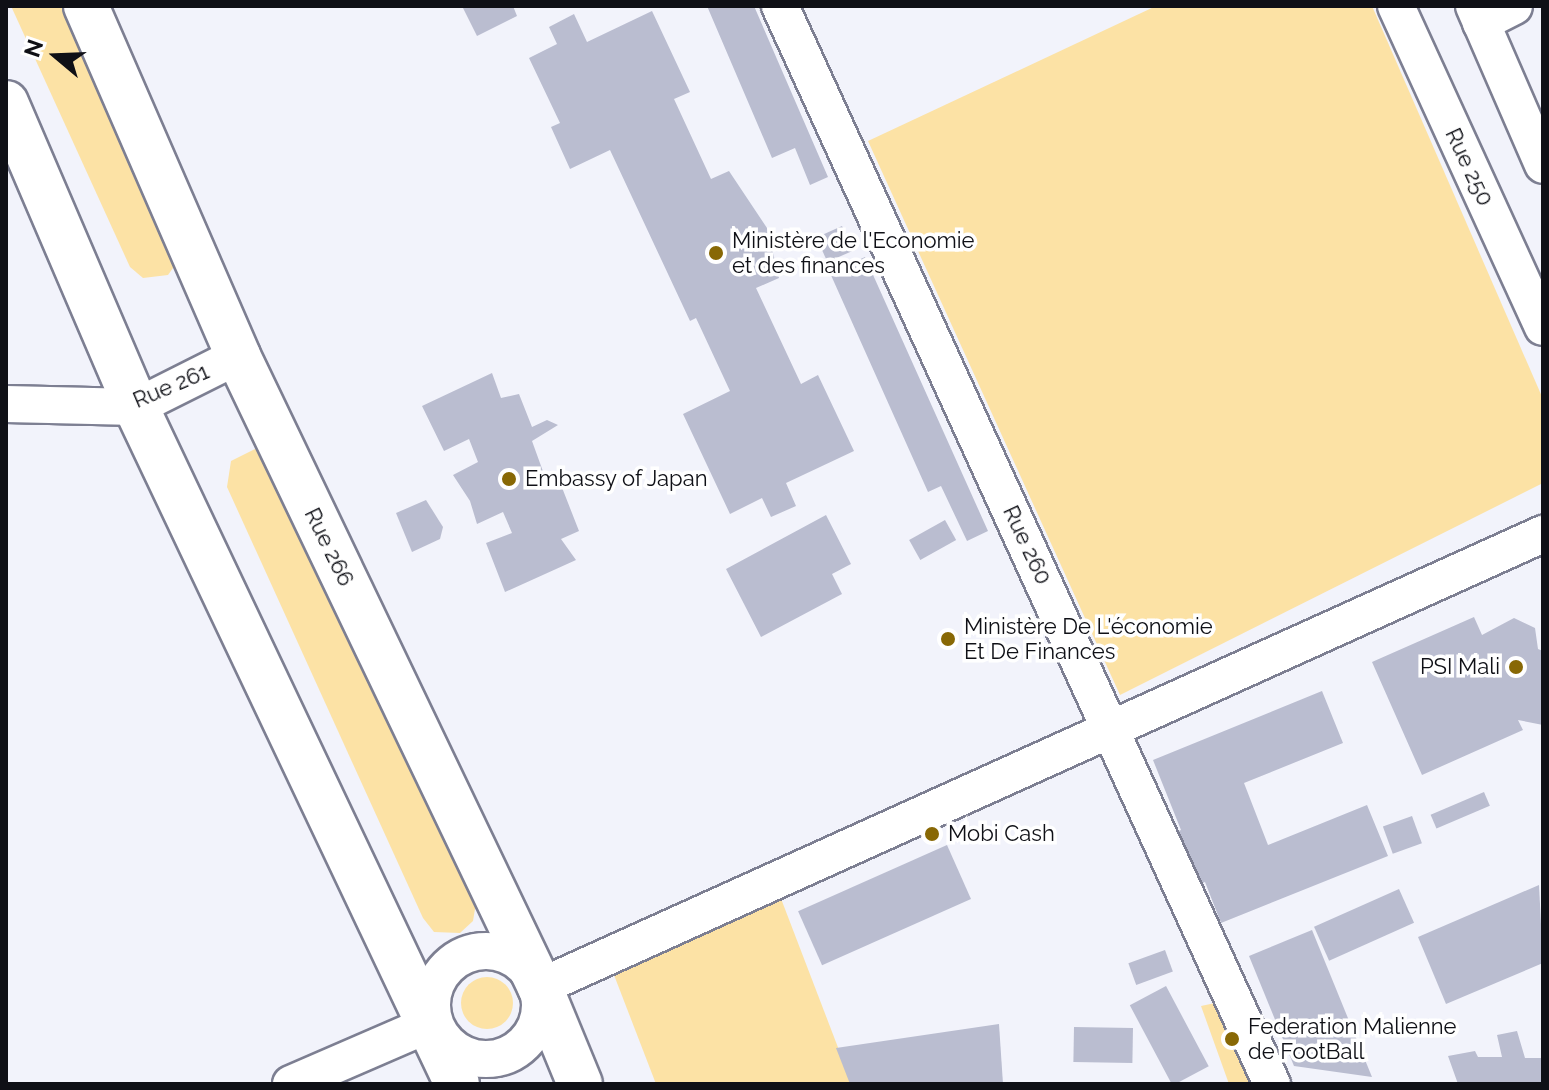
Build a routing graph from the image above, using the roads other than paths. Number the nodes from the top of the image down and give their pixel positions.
1 (86, 6) edge
2 (780, 6) edge
3 (1396, 6) edge
4 (1514, 6) edge
5 (1478, 15) edge
6 (6, 103) edge
7 (1543, 165) edge
8 (1543, 327) edge
9 (238, 356) junction
10 (6, 404) edge
11 (136, 407) junction
12 (1543, 534) edge
13 (1112, 731) junction
14 (540, 987) junction
15 (432, 1023) junction
16 (291, 1084) edge
17 (457, 1084) edge
18 (580, 1084) edge
19 (1272, 1084) edge

1 - 9 main road, Rue 266
2 - 13 street, Rue 260
3 - 8 street, Rue 250
4 - 5 street
5 - 7 street
6 - 11 main road
9 - 11 street, Rue 261
9 - 14 main road, Rue 266
10 - 11 street, Rue 261
11 - 15 main road
12 - 13 street
13 - 14 street
13 - 19 street, Rue 260
14 - 15 street
14 - 15 street
14 - 18 main road, Rue 266
15 - 16 street
15 - 17 main road

